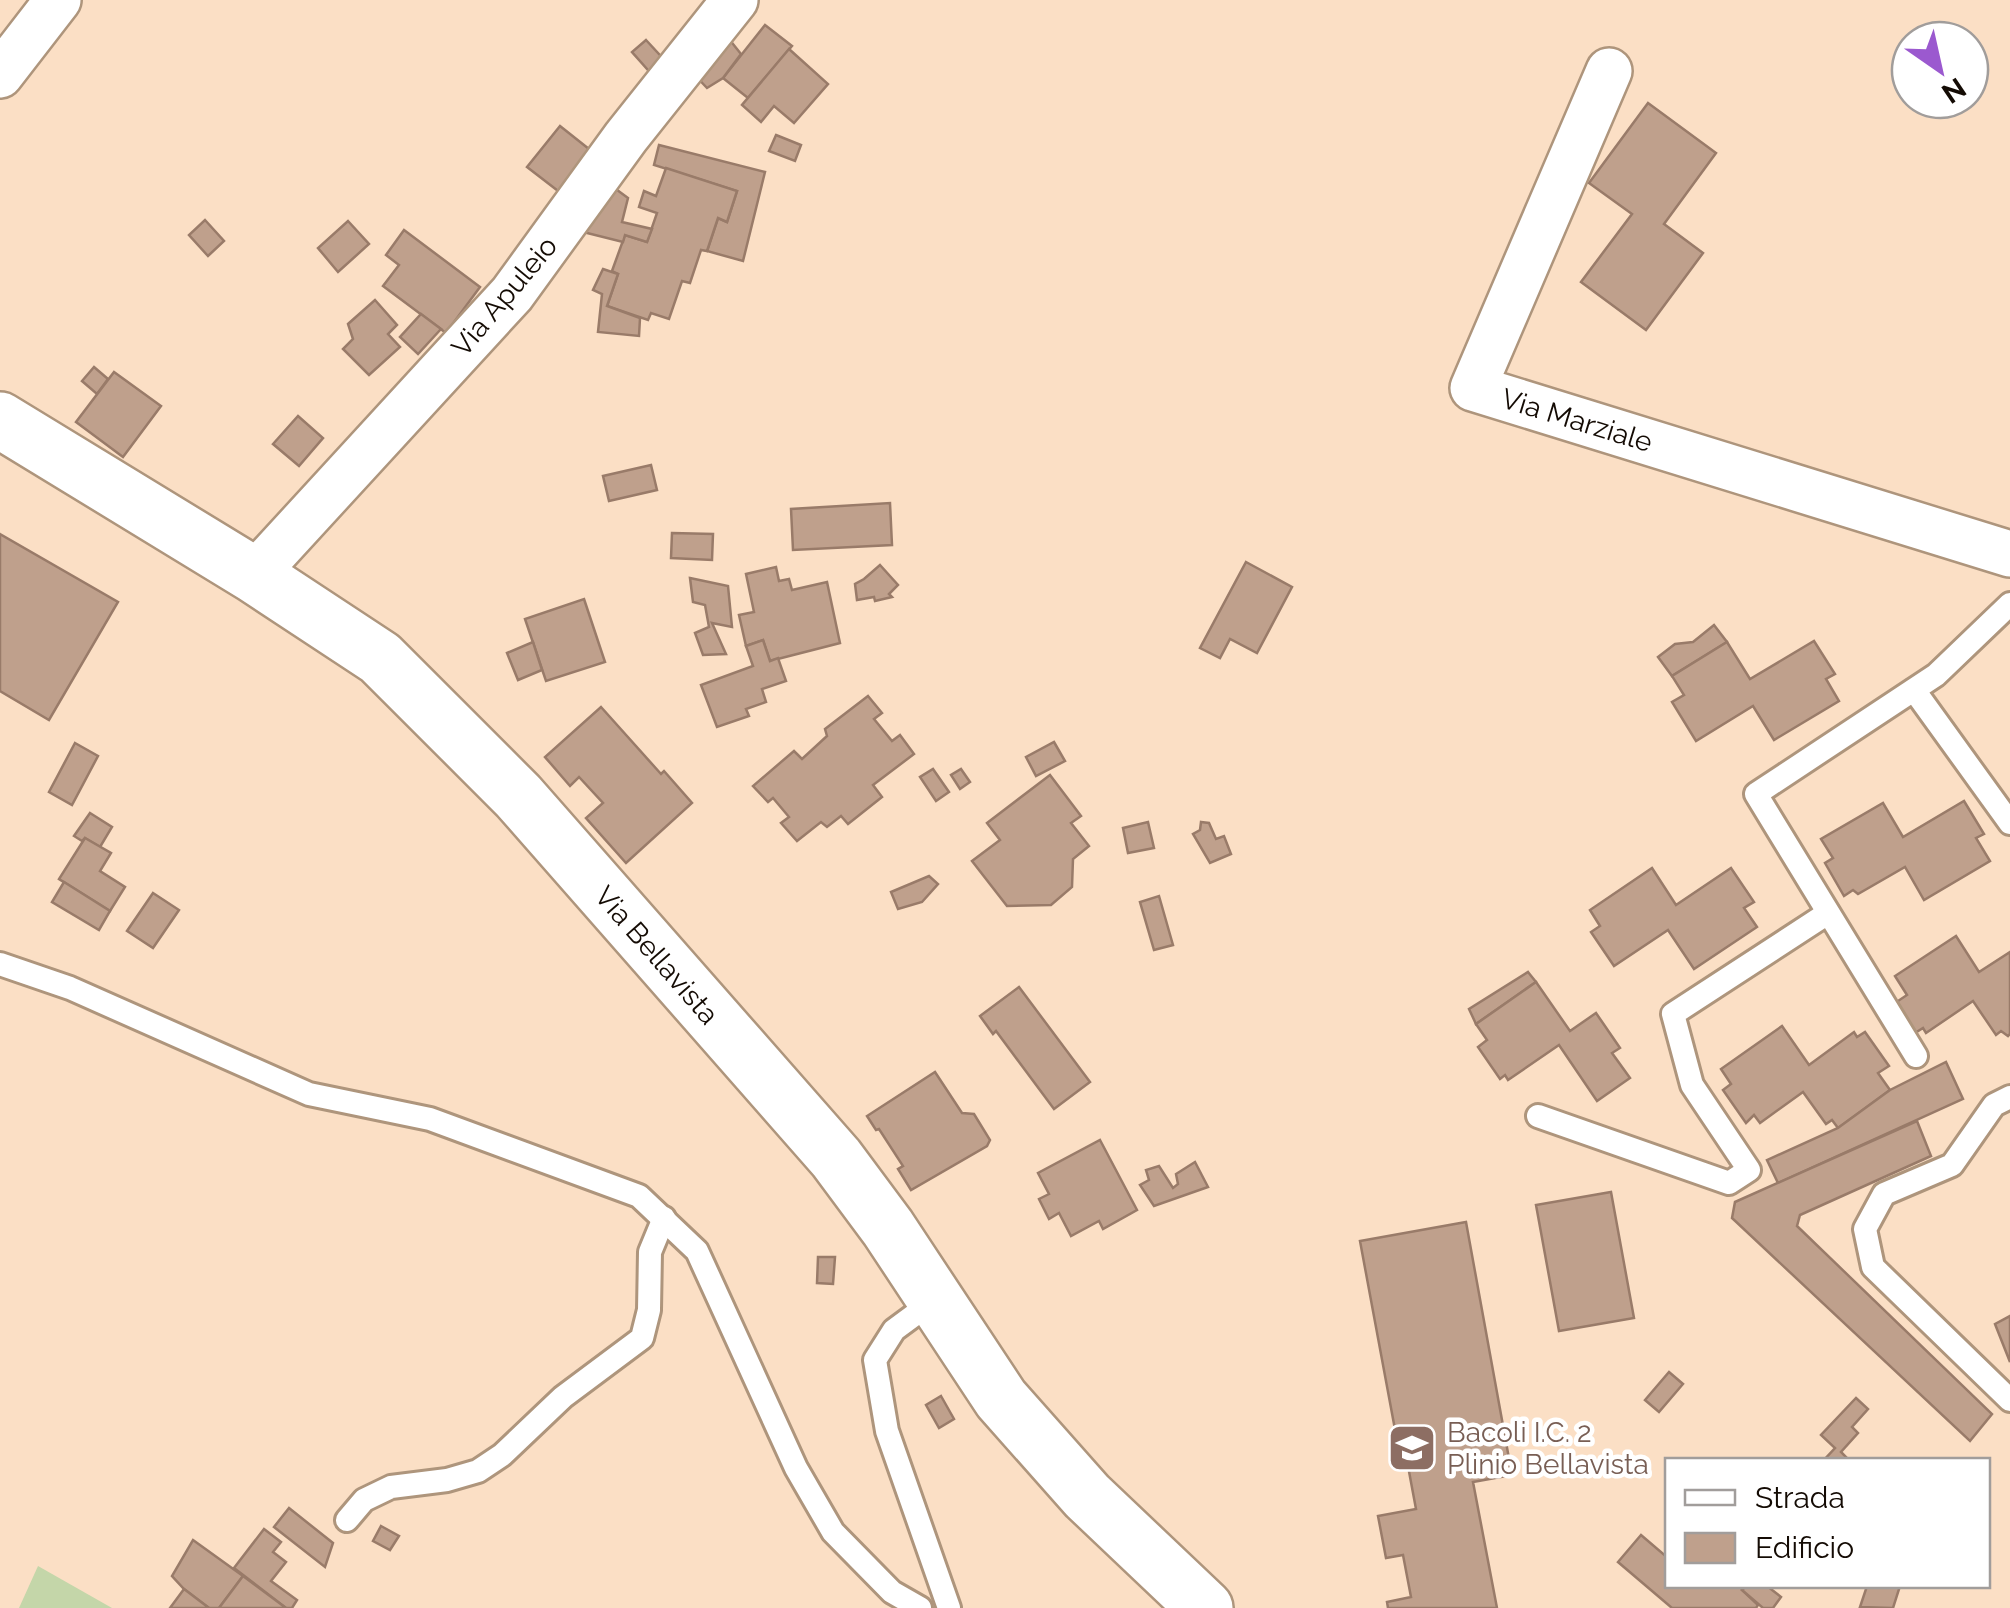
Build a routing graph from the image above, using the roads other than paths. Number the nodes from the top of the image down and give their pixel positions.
1 (58, 0) edge
2 (735, 0) edge
3 (1609, 72) dead end
4 (0, 74) edge
5 (0, 420) edge
6 (2010, 554) edge
7 (254, 575) junction
8 (2010, 604) edge
9 (1914, 690) junction
10 (2010, 823) edge
11 (1828, 913) junction
12 (0, 964) edge
13 (1916, 1056) dead end
14 (2010, 1097) edge
15 (1538, 1116) dead end
16 (664, 1218) junction
17 (936, 1299) junction
18 (2010, 1400) edge
19 (347, 1520) dead end
20 (920, 1608) edge
21 (950, 1608) edge
22 (1205, 1608) edge

1 - 4 street
2 - 7 street, Via Apuleio
3 - 6 street, Via Marziale
5 - 7 street, Via Bellavista
7 - 17 street, Via Bellavista
8 - 9 lane
9 - 10 lane
9 - 11 lane
11 - 13 lane
11 - 15 lane
12 - 16 lane
14 - 18 lane
16 - 19 lane
16 - 20 lane
17 - 21 lane
17 - 22 street, Via Bellavista

